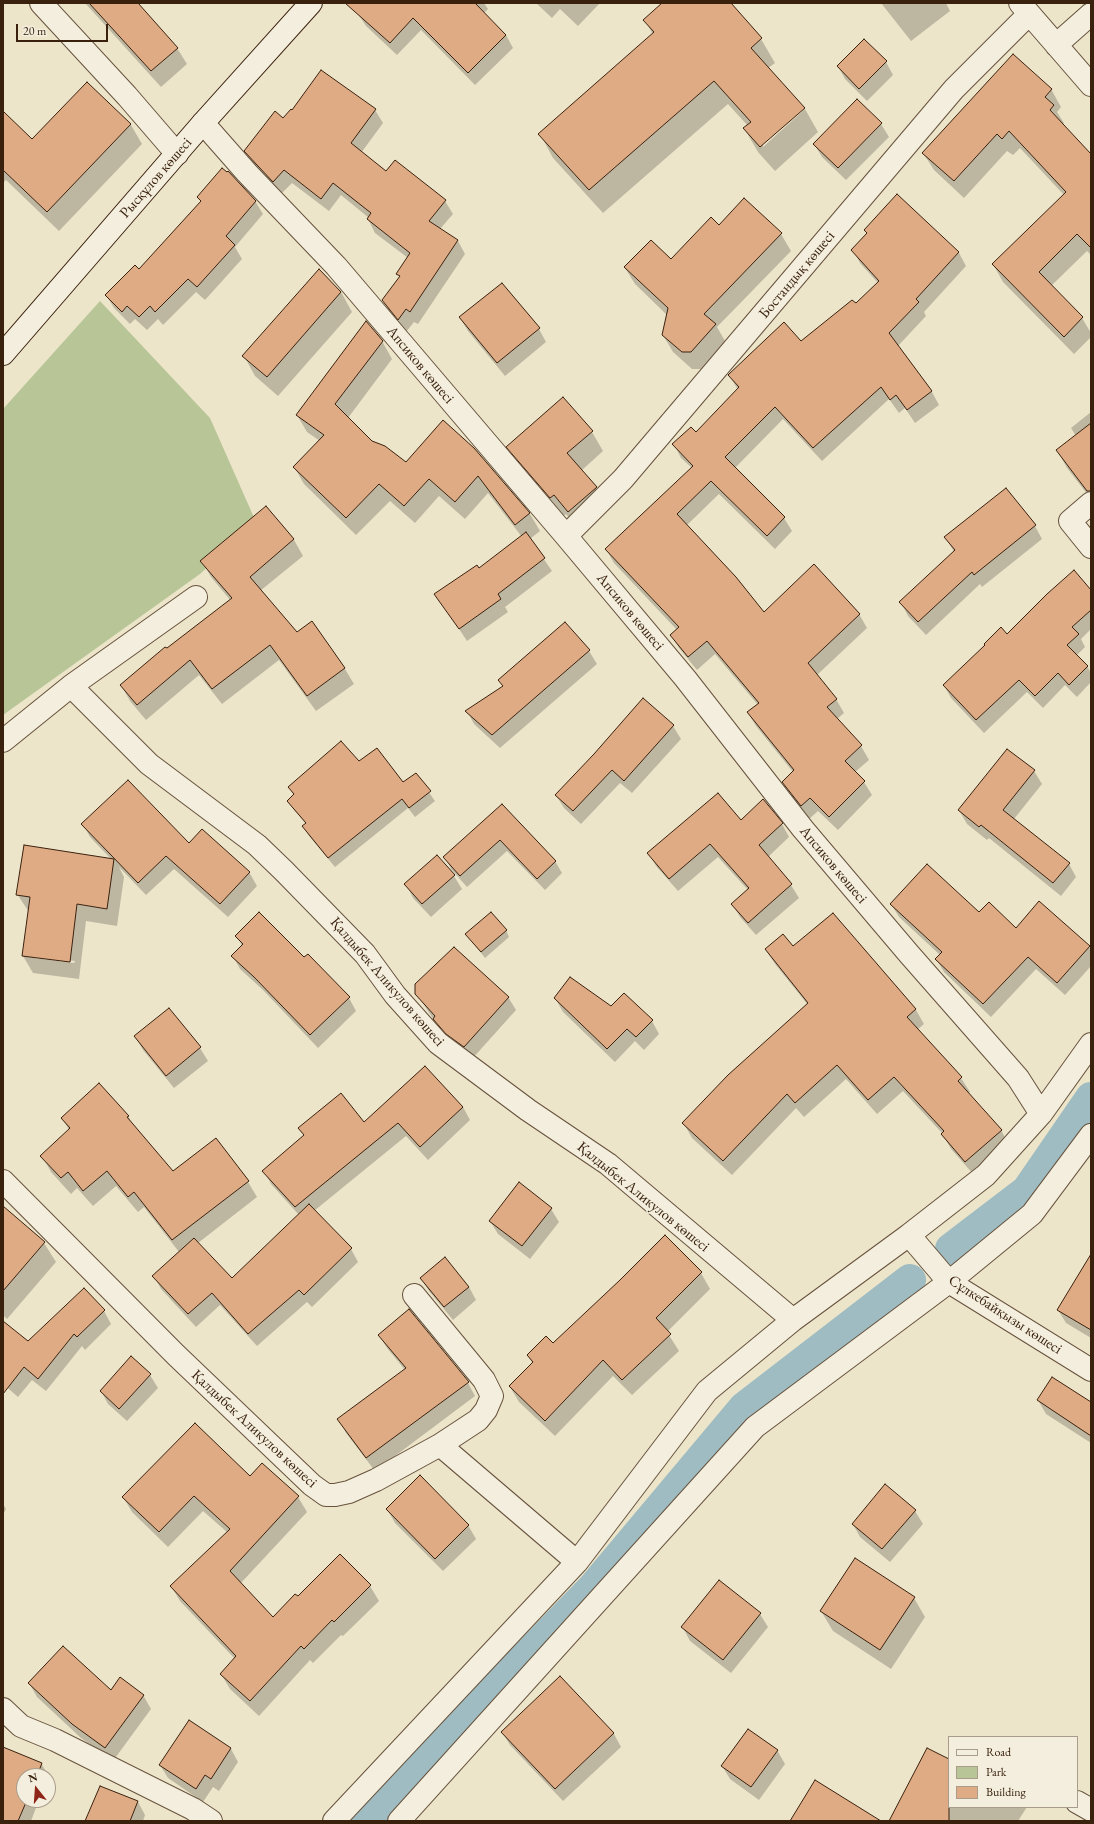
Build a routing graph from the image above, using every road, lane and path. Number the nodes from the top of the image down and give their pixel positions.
1 (41, 3) edge
2 (311, 3) edge
3 (1024, 9) edge
4 (1091, 14) edge
5 (1056, 45) junction
6 (1091, 85) edge
7 (203, 123) junction
8 (176, 154) junction
9 (3, 354) edge
10 (1091, 503) edge
11 (566, 536) junction
12 (1091, 547) edge
13 (196, 597) dead end
14 (71, 686) junction
15 (3, 741) edge
16 (1091, 1044) edge
17 (1041, 1114) junction
18 (1091, 1135) edge
19 (3, 1181) edge
20 (909, 1235) junction
21 (949, 1282) junction
22 (414, 1295) dead end
23 (793, 1320) junction
24 (1091, 1370) edge
25 (440, 1445) junction
26 (576, 1562) junction
27 (3, 1709) edge
28 (1078, 1803) edge
29 (1091, 1810) edge
30 (211, 1821) edge
31 (334, 1821) edge
32 (399, 1821) edge

1 - 8 street
2 - 7 street, Рысқұлов көшесі
3 - 5 street
3 - 11 street, Бостандық көшесі
4 - 5 street
5 - 6 street
7 - 8 street, Рысқұлов көшесі
7 - 11 street, Апсиков көшесі
8 - 9 street, Рысқұлов көшесі
10 - 12 street
11 - 17 street, Апсиков көшесі
13 - 14 street
14 - 15 street
14 - 23 street, Қалдыбек Аликулов көшесі
16 - 17 street
17 - 20 street
18 - 21 street
19 - 25 street, Қалдыбек Аликулов көшесі
20 - 21 street, Сұлкебайқызы көшесі
20 - 23 street
21 - 24 street, Сұлкебайқызы көшесі
21 - 32 street
22 - 25 street, Қалдыбек Аликулов көшесі
23 - 26 street
25 - 26 street
26 - 31 street
27 - 30 street
28 - 29 street

